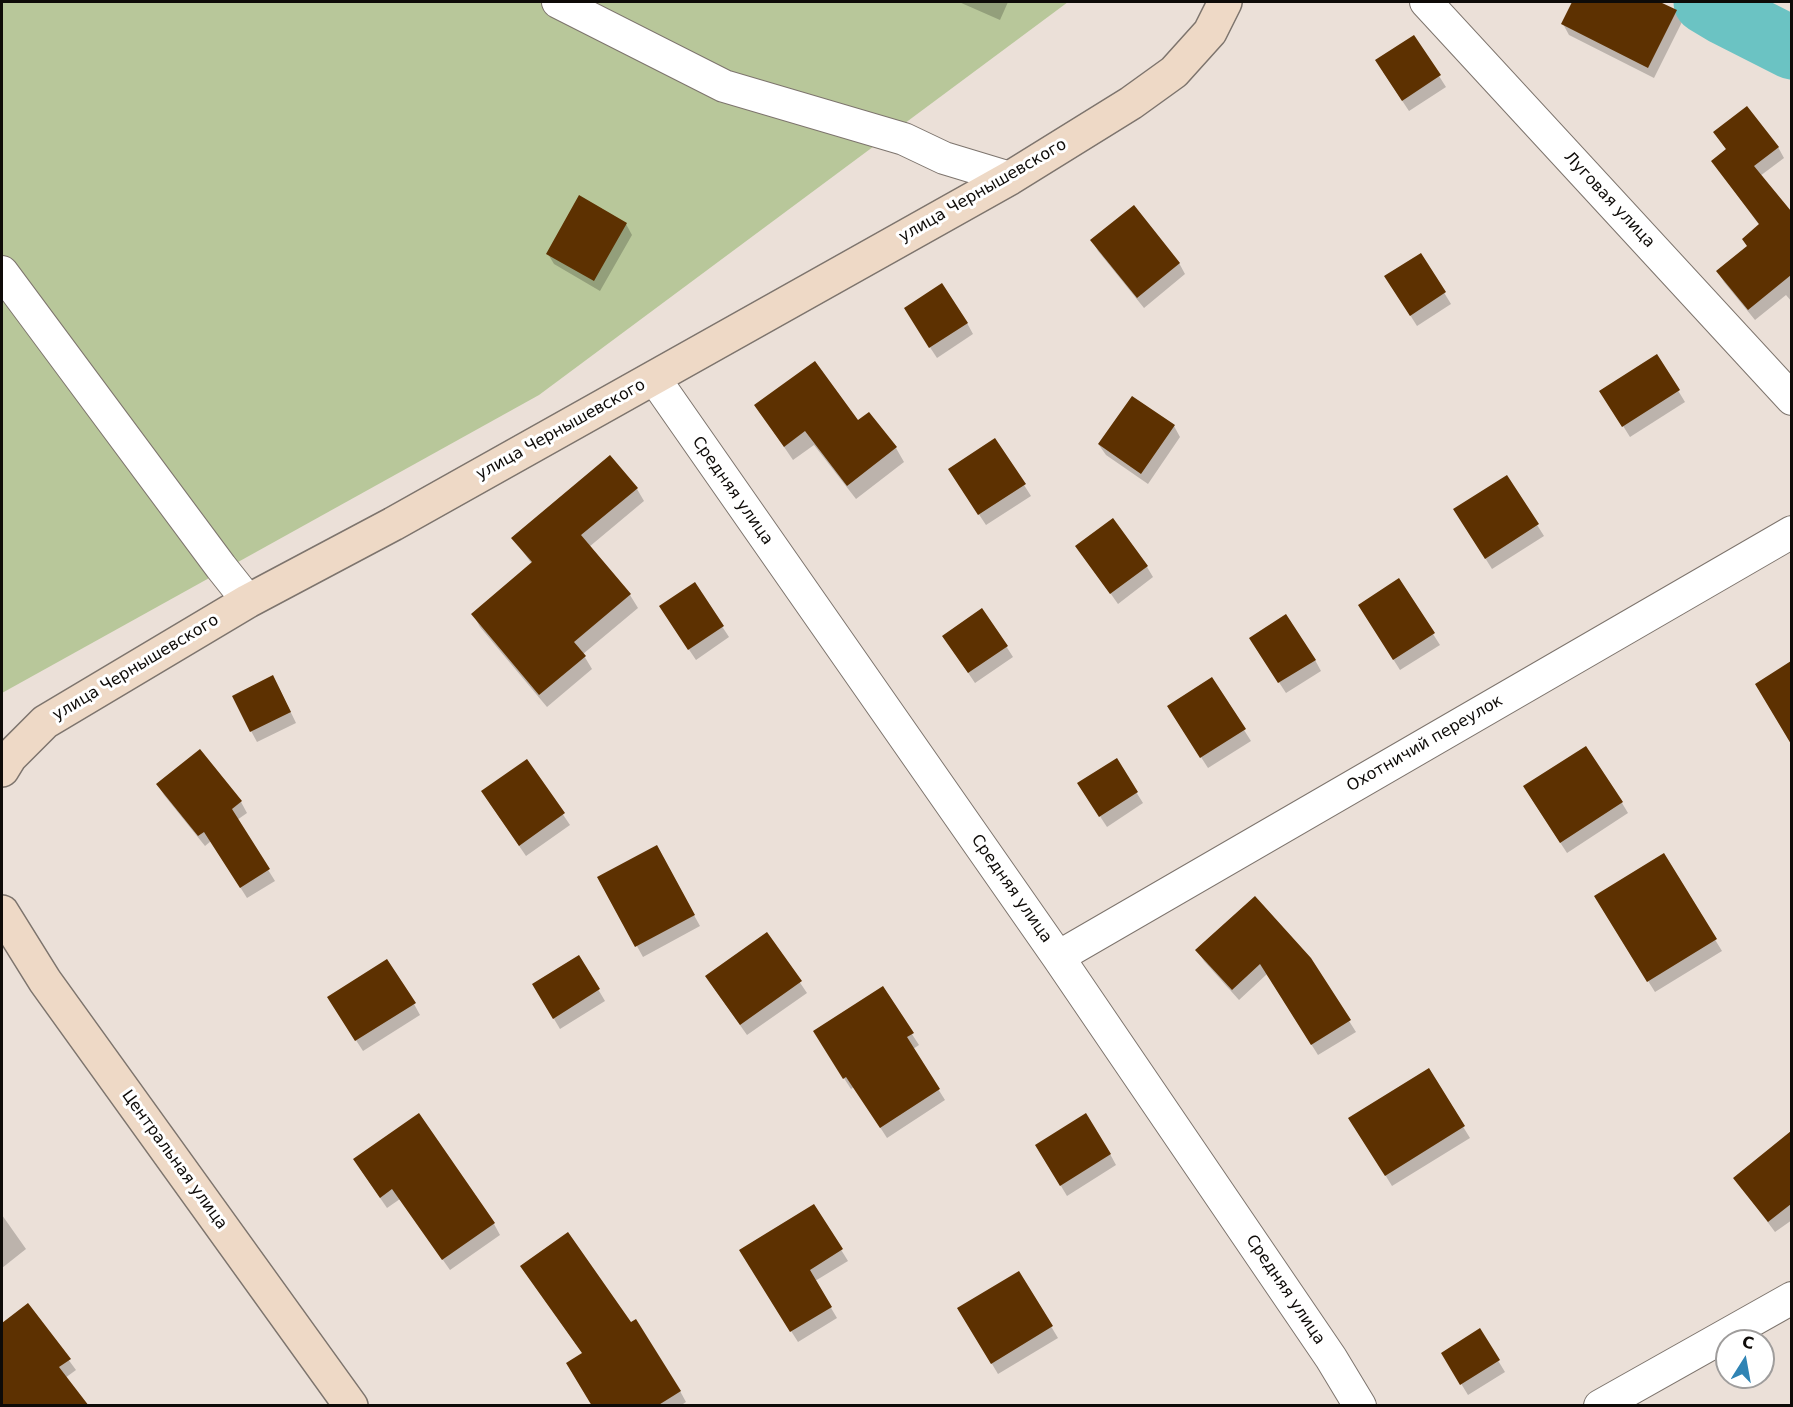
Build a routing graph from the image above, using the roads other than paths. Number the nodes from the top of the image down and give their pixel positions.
1 (558, 2) edge
2 (1225, 2) edge
3 (1426, 2) edge
4 (1010, 178) junction
5 (2, 272) edge
6 (654, 378) junction
7 (1791, 399) edge
8 (1791, 532) edge
9 (248, 601) junction
10 (2, 770) edge
11 (2, 912) edge
12 (1058, 957) junction
13 (1791, 1298) edge
14 (351, 1406) edge
15 (1360, 1406) edge
16 (1600, 1406) edge

1 - 4 street
2 - 4 street, улица Чернышевского
3 - 7 street, Луговая улица
4 - 6 street, улица Чернышевского
5 - 9 street
6 - 9 street, улица Чернышевского
6 - 12 street, Средняя улица
8 - 12 street, Охотничий переулок
9 - 10 street, улица Чернышевского
11 - 14 street, Центральная улица
12 - 15 street, Средняя улица
13 - 16 street

